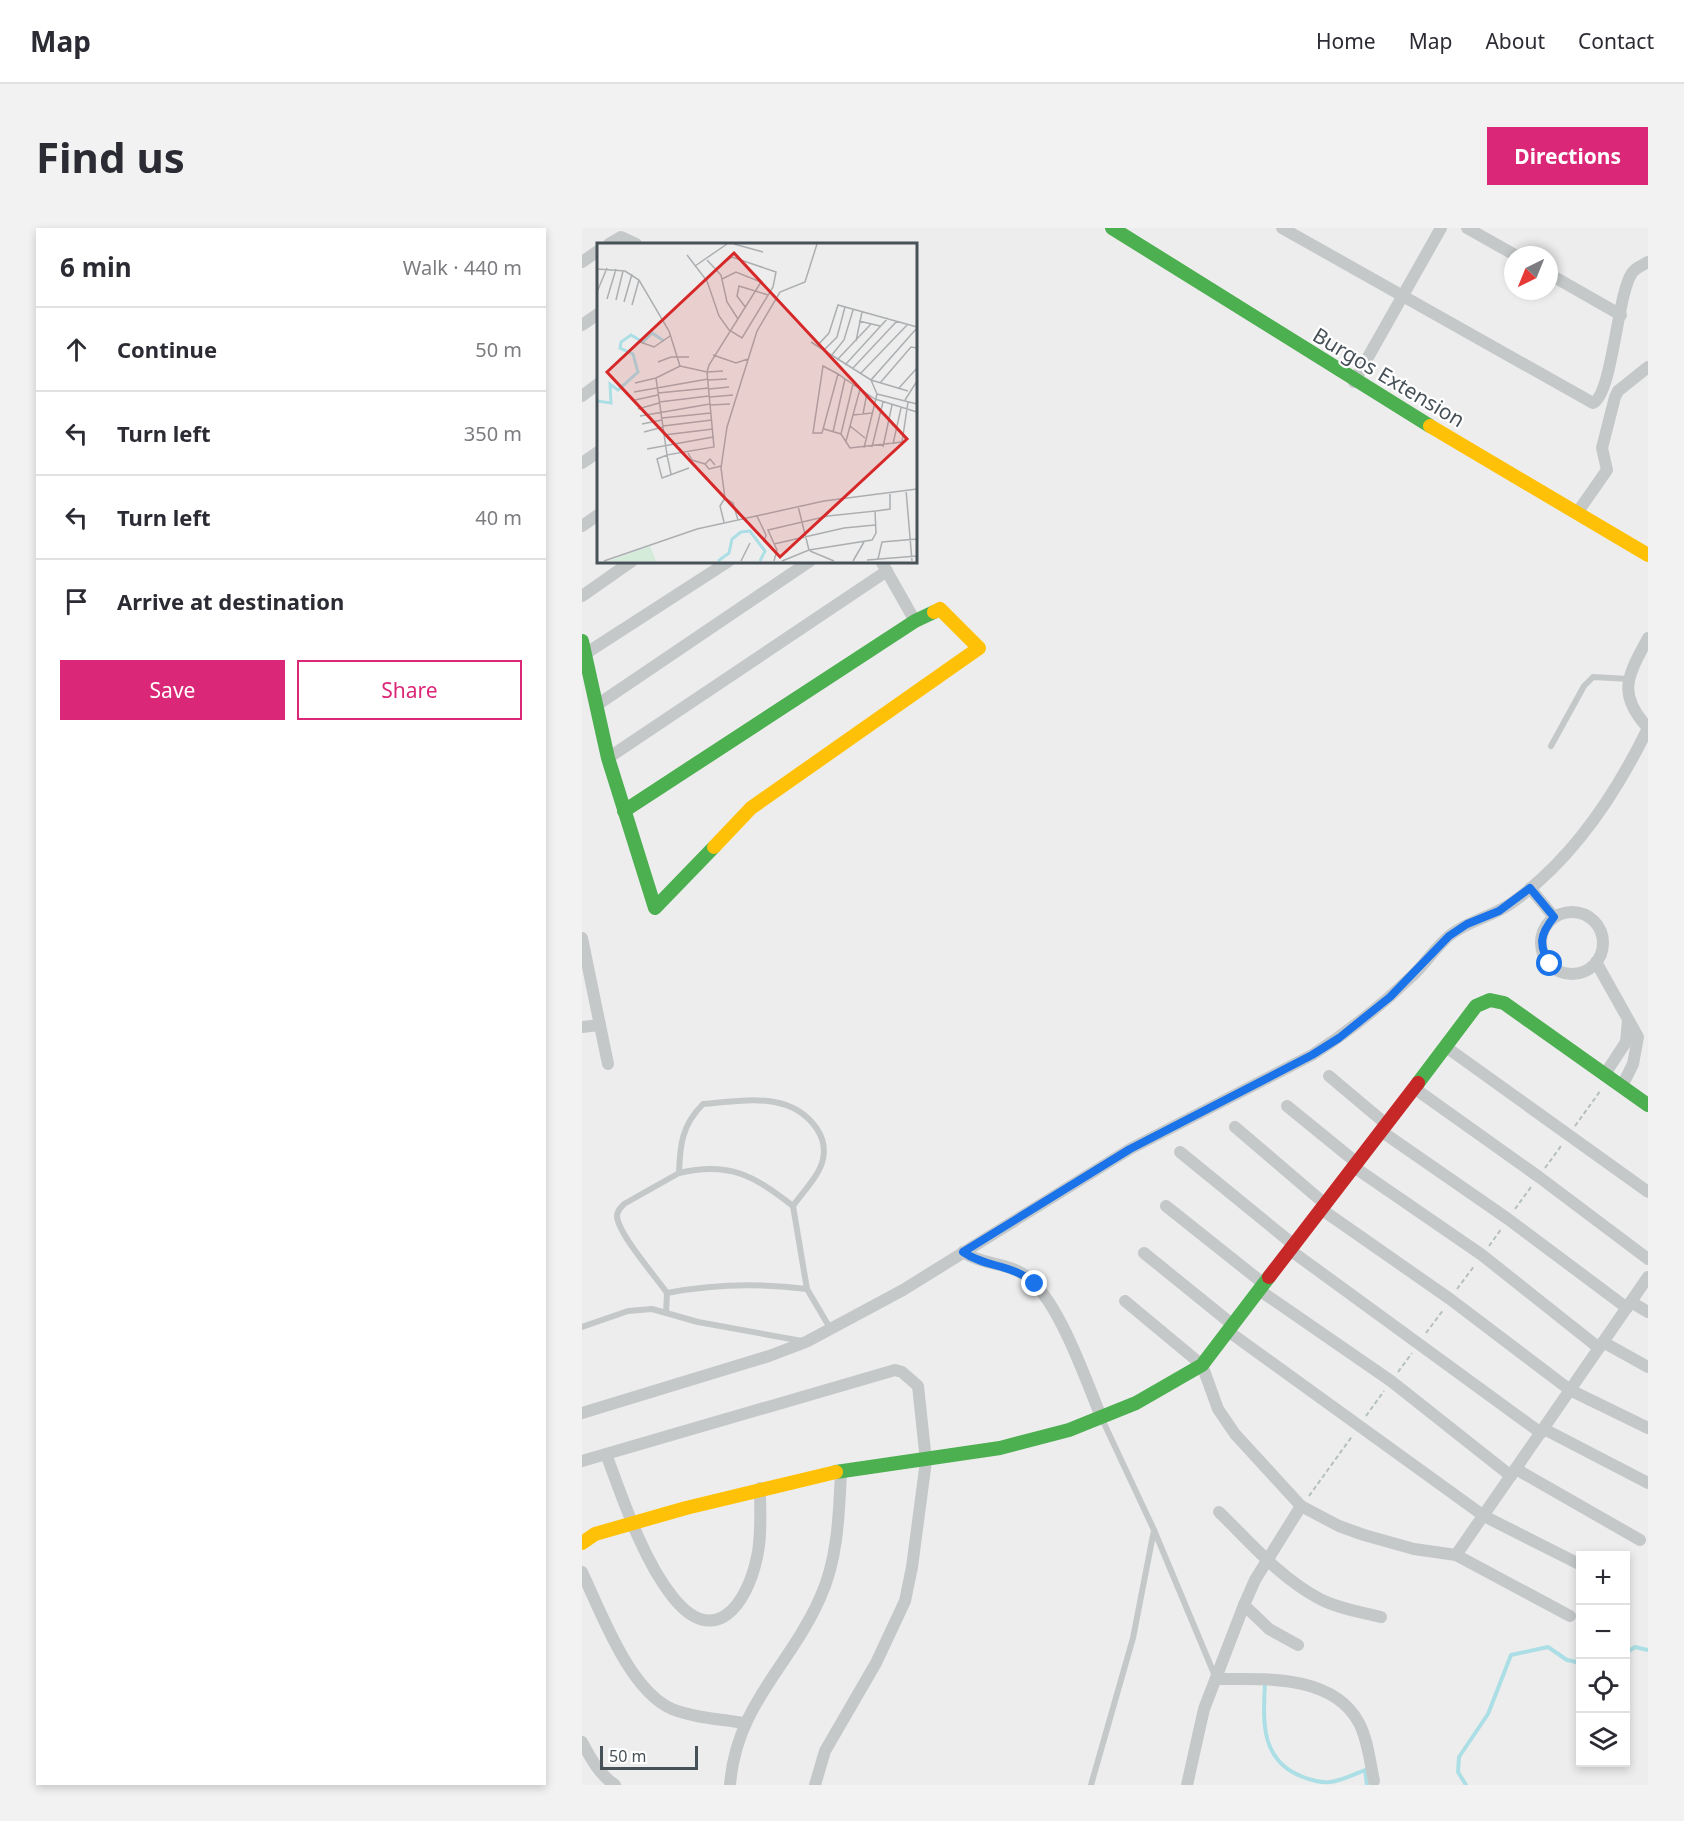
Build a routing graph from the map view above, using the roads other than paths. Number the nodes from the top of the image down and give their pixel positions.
1 (1112, 228) edge
2 (1282, 228) edge
3 (1441, 228) edge
4 (1467, 228) edge
5 (611, 243) edge
6 (634, 243) edge
7 (1504, 249) edge
8 (597, 252) edge
9 (582, 262) edge
10 (1648, 262) edge
11 (1558, 279) edge
12 (1402, 296) junction
13 (597, 315) edge
14 (1621, 315) junction
15 (582, 325) edge
16 (1648, 367) edge
17 (1354, 382) junction
18 (597, 385) edge
19 (582, 396) edge
20 (597, 453) edge
21 (582, 463) edge
22 (1577, 513) junction
23 (597, 516) edge
24 (582, 526) edge
25 (1648, 555) edge
26 (631, 562) edge
27 (726, 562) edge
28 (809, 562) edge
29 (884, 566) edge
30 (582, 596) edge
31 (915, 621) junction
32 (1648, 638) edge
33 (584, 647) edge
34 (1630, 679) junction
35 (597, 705) junction
36 (1648, 728) edge
37 (1551, 746) dead end
38 (608, 758) junction
39 (624, 811) junction
40 (1530, 888) junction
41 (1554, 917) junction
42 (582, 938) edge
43 (1596, 962) junction
44 (586, 976) edge
45 (1628, 1020) junction
46 (600, 1025) junction
47 (582, 1027) edge
48 (1446, 1047) junction
49 (609, 1064) dead end
50 (1605, 1074) junction
51 (1329, 1076) dead end
52 (1622, 1086) junction
53 (1414, 1088) junction
54 (1648, 1105) edge
55 (1287, 1106) dead end
56 (1235, 1127) dead end
57 (1384, 1128) junction
58 (1180, 1152) dead end
59 (1355, 1165) junction
60 (679, 1173) junction
61 (1648, 1192) edge
62 (793, 1206) junction
63 (1166, 1206) dead end
64 (1323, 1207) junction
65 (1292, 1247) junction
66 (963, 1252) junction
67 (1144, 1253) dead end
68 (1648, 1260) edge
69 (1648, 1277) edge
70 (1262, 1287) junction
71 (807, 1289) junction
72 (667, 1293) junction
73 (1125, 1301) dead end
74 (1629, 1305) junction
75 (1648, 1312) edge
76 (666, 1313) junction
77 (582, 1327) edge
78 (830, 1328) junction
79 (1230, 1328) junction
80 (806, 1342) junction
81 (1601, 1345) junction
82 (1202, 1365) junction
83 (1648, 1367) edge
84 (1570, 1390) junction
85 (582, 1413) edge
86 (1102, 1419) junction
87 (1648, 1428) edge
88 (1542, 1431) junction
89 (606, 1454) junction
90 (582, 1461) edge
91 (926, 1461) junction
92 (841, 1472) junction
93 (1513, 1473) junction
94 (1648, 1483) edge
95 (760, 1488) junction
96 (1301, 1506) junction
97 (1219, 1512) dead end
98 (1484, 1516) junction
99 (632, 1523) junction
100 (1154, 1530) junction
101 (1640, 1540) dead end
102 (582, 1543) edge
103 (1456, 1555) junction
104 (1268, 1559) junction
105 (1576, 1562) edge
106 (582, 1572) edge
107 (1244, 1605) junction
108 (1570, 1616) dead end
109 (1381, 1617) dead end
110 (1298, 1645) dead end
111 (1217, 1679) junction
112 (744, 1723) junction
113 (582, 1742) edge
114 (1374, 1781) dead end
115 (615, 1785) edge
116 (730, 1785) edge
117 (815, 1785) edge
118 (1091, 1785) edge
119 (1187, 1785) edge

1 - 17 street, Burgos Extension
2 - 12 street
3 - 12 street
4 - 7 street
5 - 6 street
8 - 9 street
10 - 14 street
11 - 14 street
12 - 14 street
12 - 17 street
13 - 15 street
16 - 22 street
17 - 22 street, Burgos Extension
18 - 19 street
20 - 21 street
22 - 25 street, Burgos Extension
23 - 24 street
26 - 30 street
27 - 33 street
28 - 35 street
29 - 31 street
29 - 38 street
31 - 39 street
31 - 39 street
32 - 34 street
33 - 35 street
34 - 36 street
34 - 37 lane
35 - 38 street
36 - 40 street
38 - 39 street
40 - 41 street
40 - 66 street
41 - 43 street
41 - 43 street
42 - 44 street
43 - 45 street
44 - 46 street
45 - 50 street
45 - 52 street
46 - 47 street
46 - 49 street
48 - 50 street
48 - 53 street
48 - 61 street
50 - 52 street
51 - 57 street
52 - 54 street
53 - 57 street
53 - 68 street
55 - 59 street
56 - 64 street
57 - 59 street
57 - 74 street
58 - 65 street
59 - 64 street
59 - 81 street
60 - 62 lane
60 - 62 lane
60 - 72 lane
62 - 71 lane
63 - 70 street
64 - 65 street
64 - 84 street
65 - 70 street
65 - 88 street
66 - 78 street
66 - 86 street
67 - 79 street
69 - 74 street
70 - 79 street
70 - 93 street
71 - 72 lane
71 - 78 lane
72 - 76 lane
73 - 82 street
74 - 75 street
74 - 81 street
76 - 77 lane
76 - 80 lane
78 - 80 street
79 - 82 street
79 - 98 street
80 - 85 street
81 - 83 street
81 - 84 street
82 - 86 street
82 - 96 street
84 - 87 street
84 - 88 street
86 - 91 street
86 - 100 lane
88 - 93 street
88 - 94 street
89 - 90 street
89 - 91 street
89 - 99 street
91 - 92 street
91 - 117 street
92 - 95 street
92 - 112 street
93 - 98 street
93 - 101 street
95 - 99 street
95 - 99 street
96 - 103 street
96 - 104 street
97 - 104 street
98 - 103 street
98 - 105 street
99 - 102 street
100 - 111 lane
100 - 118 lane
103 - 108 street
104 - 107 street
104 - 109 street
106 - 112 street
107 - 110 street
107 - 111 street
111 - 114 street
111 - 119 street
112 - 116 street
113 - 115 street

